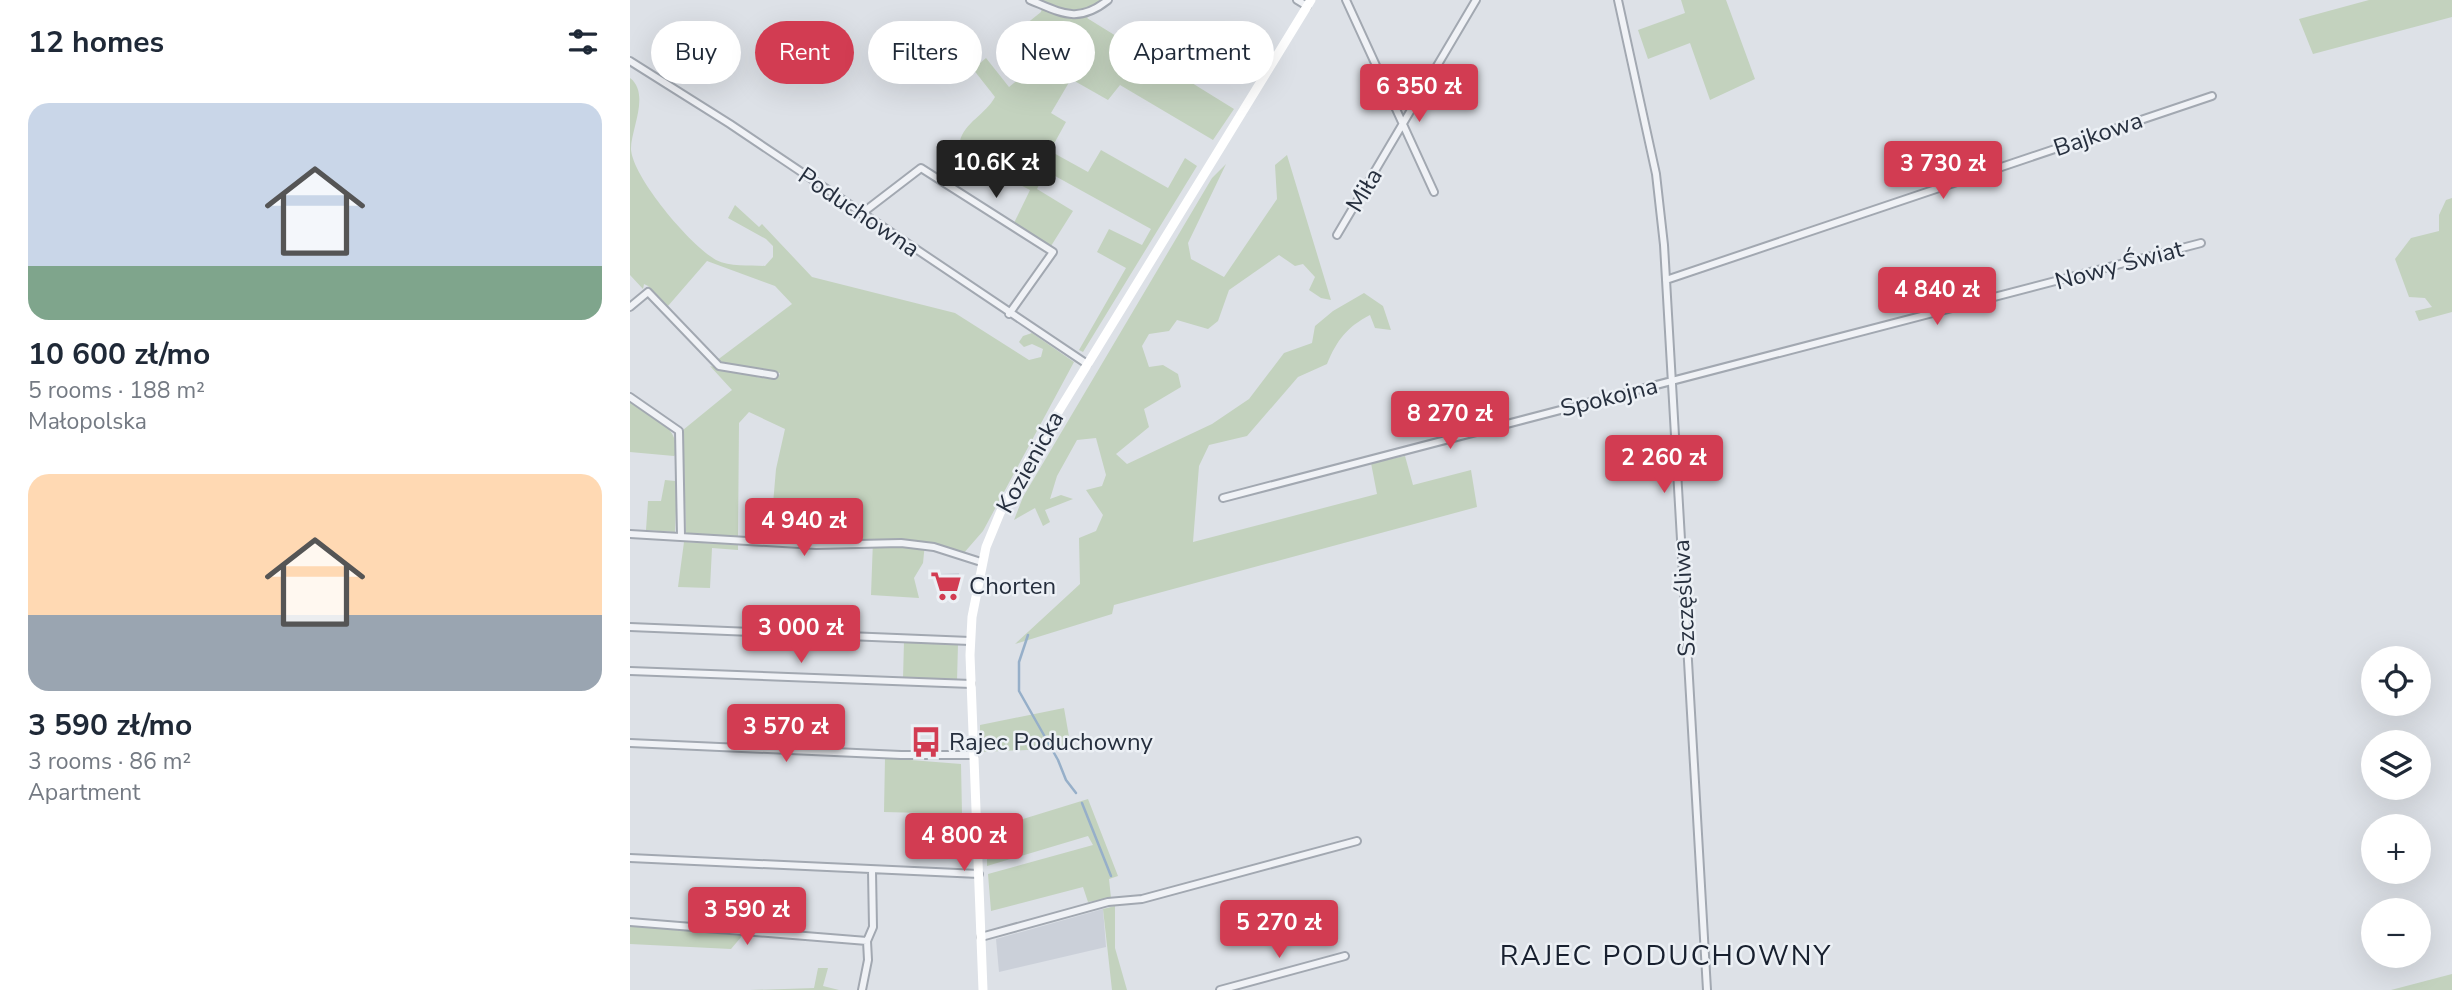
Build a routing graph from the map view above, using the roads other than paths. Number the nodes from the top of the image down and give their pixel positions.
1 (1030, 0) edge
2 (1108, 0) edge
3 (1297, 0) edge
4 (1346, 0) edge
5 (1465, 0) edge
6 (1476, 0) edge
7 (1618, 0) edge
8 (1309, 3) edge
9 (1470, 10) junction
10 (630, 61) edge
11 (2212, 96) dead end
12 (1402, 125) junction
13 (1434, 192) dead end
14 (861, 214) junction
15 (1337, 235) dead end
16 (2201, 243) dead end
17 (1666, 280) junction
18 (630, 307) edge
19 (1009, 314) junction
20 (1087, 364) junction
21 (774, 375) dead end
22 (1671, 381) junction
23 (630, 397) edge
24 (1223, 498) dead end
25 (630, 534) edge
26 (681, 536) junction
27 (981, 562) junction
28 (630, 626) edge
29 (970, 641) junction
30 (630, 671) edge
31 (971, 684) junction
32 (630, 743) edge
33 (974, 755) junction
34 (1357, 841) dead end
35 (630, 858) edge
36 (872, 871) junction
37 (979, 874) junction
38 (630, 922) edge
39 (981, 937) junction
40 (867, 941) junction
41 (1345, 956) dead end
42 (862, 990) edge
43 (983, 990) edge
44 (1220, 990) edge
45 (1707, 990) edge

1 - 2 street
3 - 8 street
4 - 12 street
5 - 9 street
6 - 9 street, Miła
7 - 17 street, Szczęśliwa
8 - 20 main road, Kozienicka
9 - 12 street, Miła
10 - 14 street, Poduchowna
11 - 17 street, Bajkowa
12 - 13 street
12 - 15 street, Miła
14 - 19 street, Poduchowna
14 - 19 street
16 - 22 street, Nowy Świat
17 - 22 street, Szczęśliwa
18 - 21 street
19 - 20 street, Poduchowna
20 - 27 main road, Kozienicka
22 - 24 street, Spokojna
22 - 45 street, Szczęśliwa
23 - 26 street
25 - 26 street
26 - 27 street
27 - 29 main road, Kozienicka
28 - 29 street
29 - 31 main road, Kozienicka
30 - 31 street
31 - 33 main road, Kozienicka
32 - 33 street
33 - 37 main road, Kozienicka
34 - 39 street
35 - 36 street
36 - 37 street
36 - 40 street
37 - 39 main road, Kozienicka
38 - 40 street
39 - 43 main road, Kozienicka
40 - 42 street
41 - 44 street

